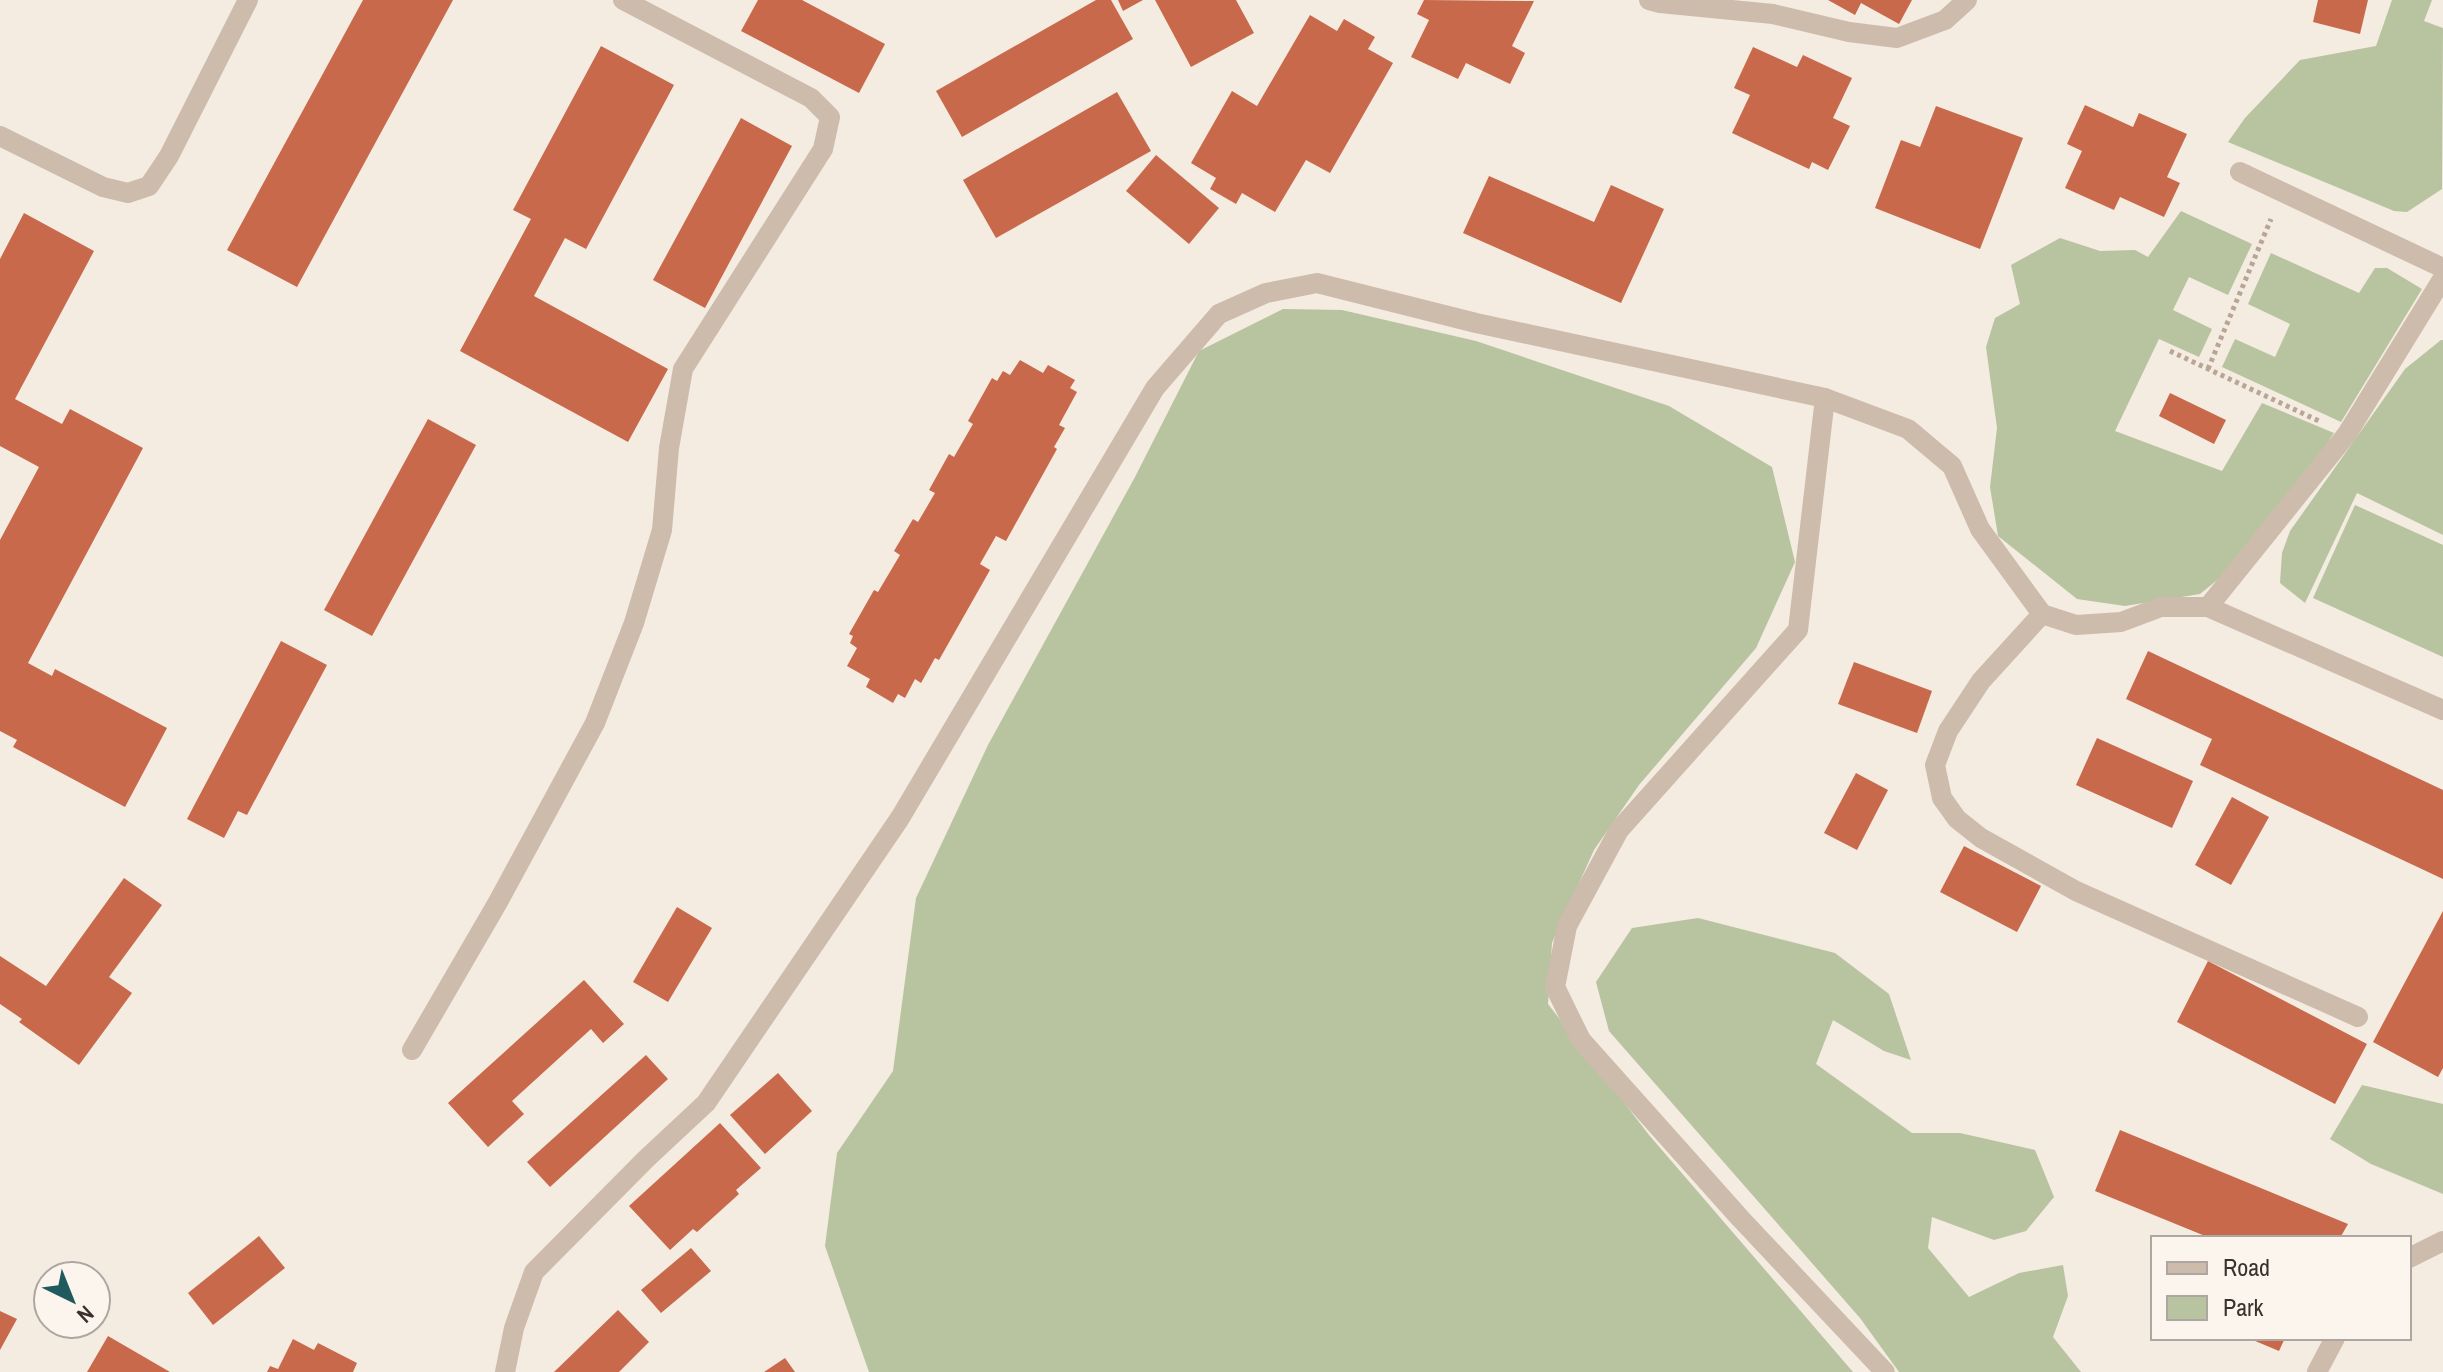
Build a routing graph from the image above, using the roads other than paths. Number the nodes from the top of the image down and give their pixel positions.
1 (248, 0) edge
2 (623, 0) edge
3 (1649, 0) edge
4 (1967, 0) edge
5 (0, 136) edge
6 (2240, 172) dead end
7 (2443, 268) edge
8 (2443, 278) edge
9 (1825, 398) junction
10 (2208, 607) junction
11 (2042, 614) junction
12 (2443, 710) edge
13 (2358, 1017) dead end
14 (412, 1050) dead end
15 (2443, 1241) edge
16 (2411, 1257) edge
17 (2334, 1340) edge
18 (505, 1372) edge
19 (1885, 1372) edge
20 (2317, 1372) edge

1 - 5 street
2 - 14 street
3 - 4 street
6 - 7 street
8 - 10 street
9 - 11 street
9 - 18 street
9 - 19 street
10 - 11 street
10 - 12 street
11 - 13 street
15 - 16 street
17 - 20 street

